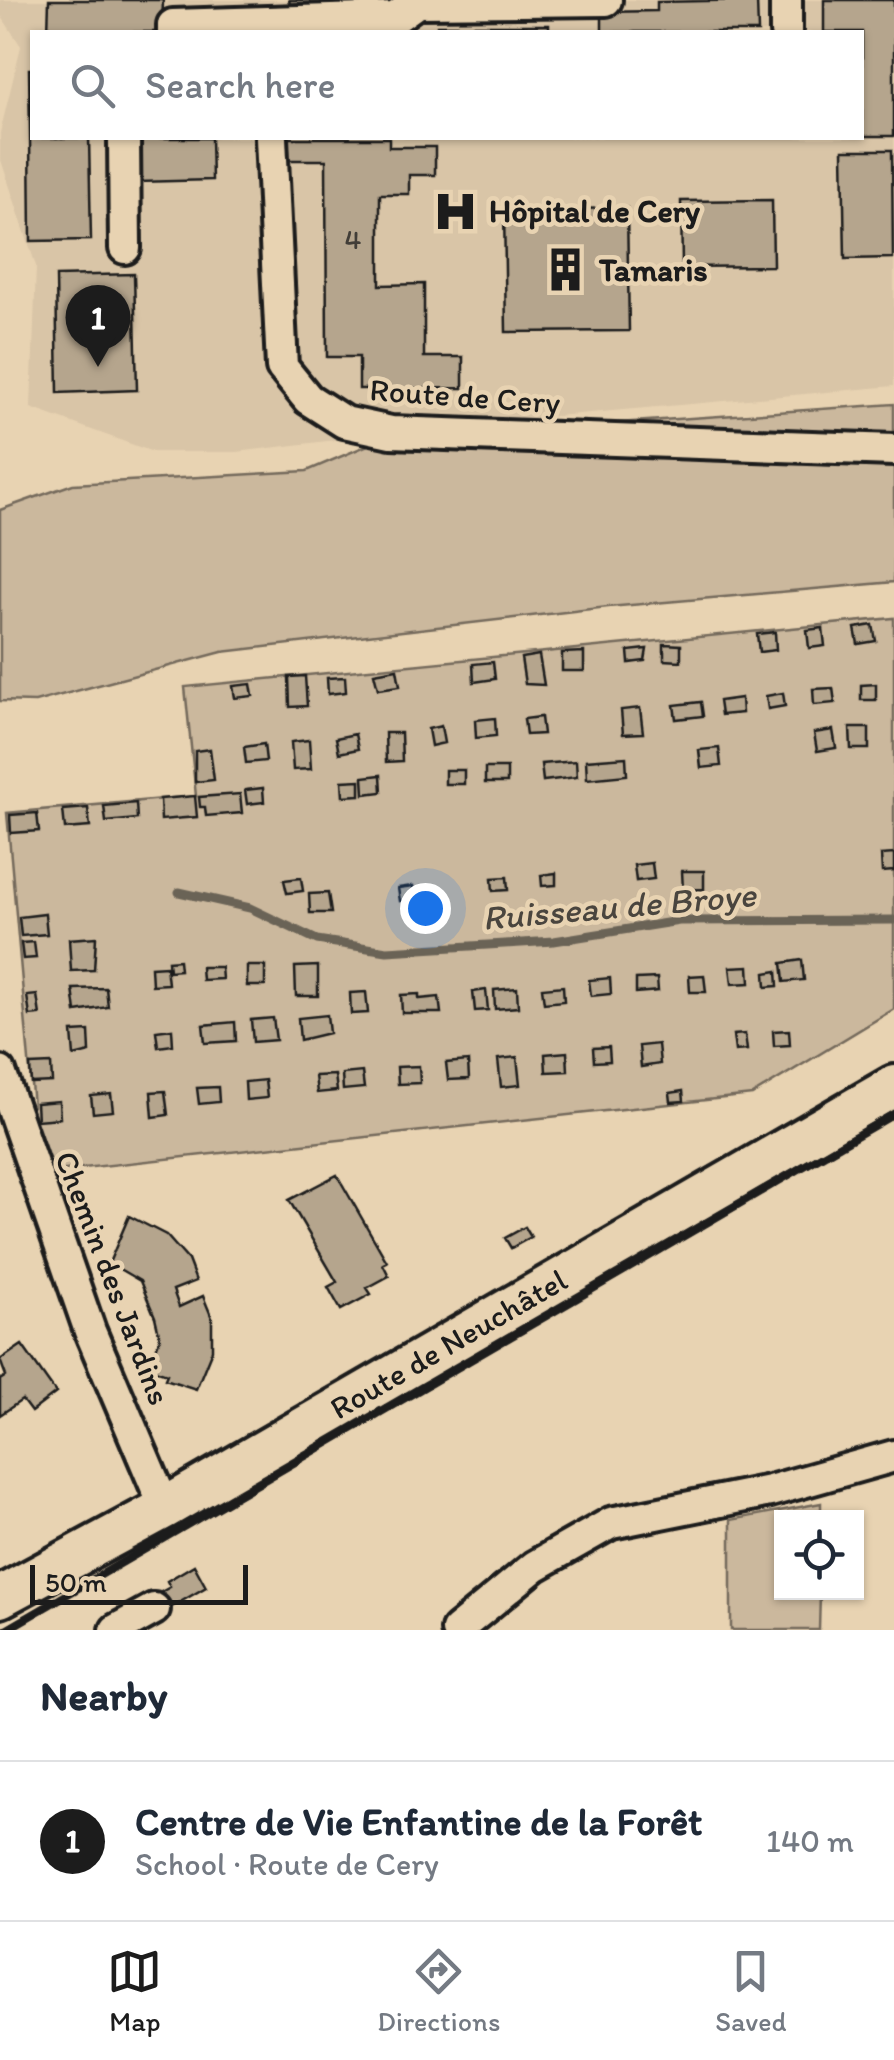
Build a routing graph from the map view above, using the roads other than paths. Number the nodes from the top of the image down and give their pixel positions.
1 (606, 0) edge
2 (786, 0) edge
3 (267, 18) edge
4 (395, 25) edge
5 (173, 30) edge
6 (786, 30) edge
7 (124, 140) edge
8 (271, 140) edge
9 (125, 248) dead end
10 (894, 450) edge
11 (0, 1072) edge
12 (894, 1086) edge
13 (894, 1456) edge
14 (165, 1508) junction
15 (0, 1597) edge
16 (154, 1609) dead end
17 (116, 1630) edge
18 (457, 1630) edge

1 - 4 street
2 - 6 street
3 - 4 street
3 - 5 street
7 - 9 street
8 - 10 street, Route de Cery
11 - 14 street, Chemin des Jardins
12 - 14 main road, Route de Neuchâtel
13 - 18 street
14 - 15 main road, Route de Neuchâtel
16 - 17 street

